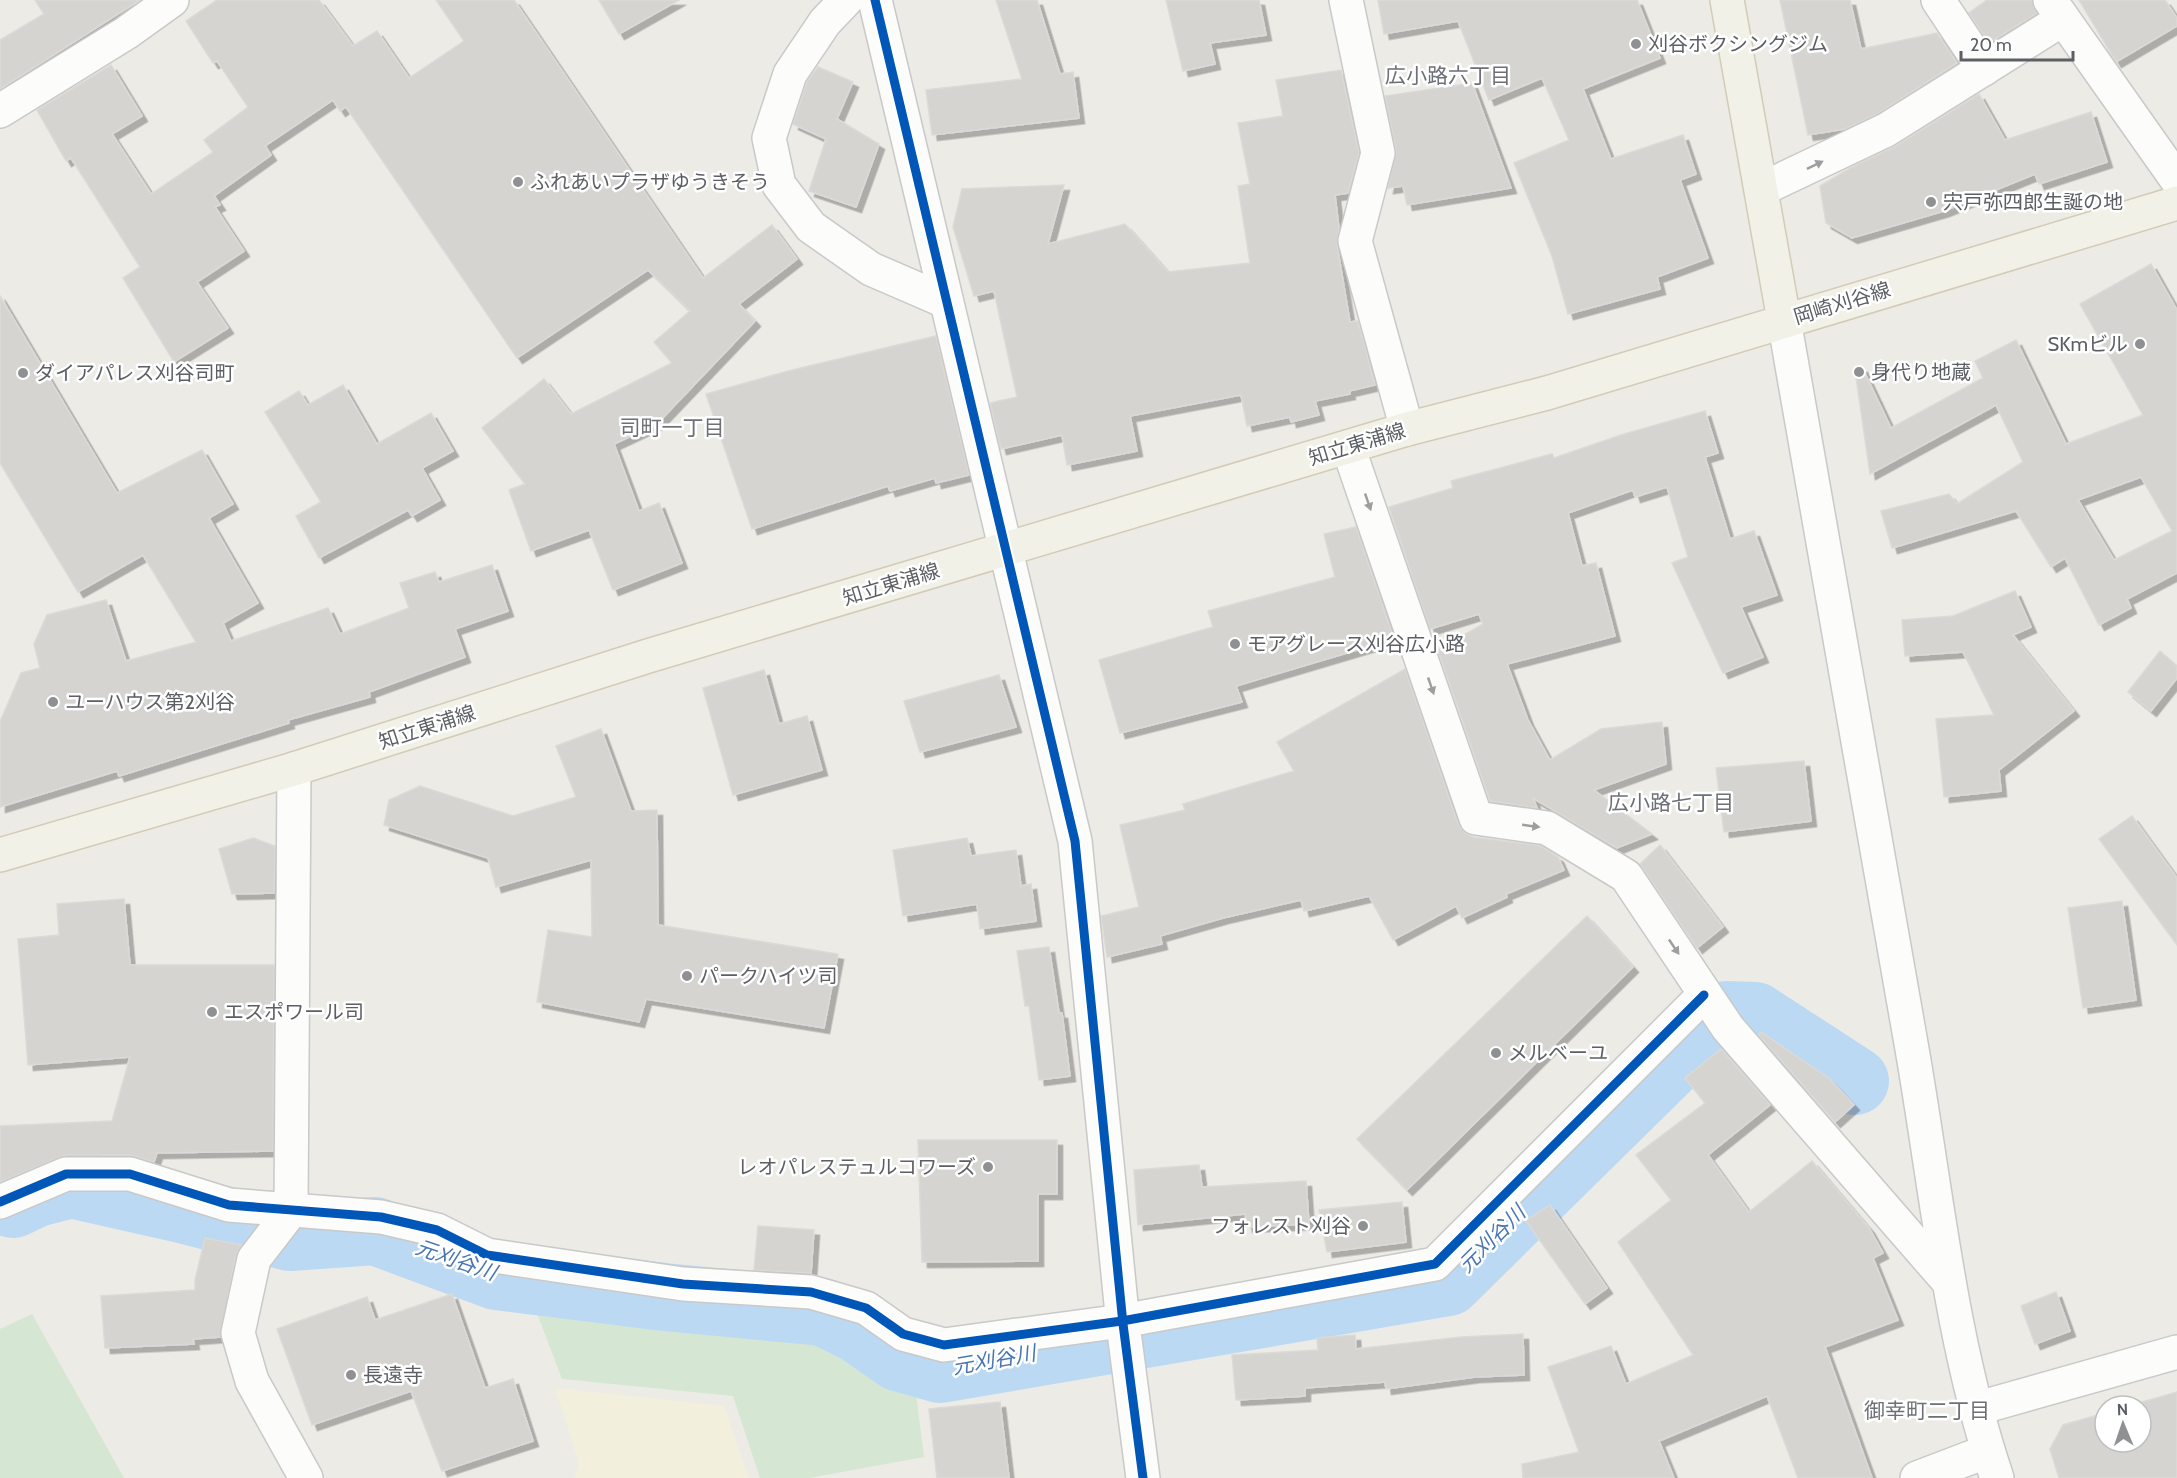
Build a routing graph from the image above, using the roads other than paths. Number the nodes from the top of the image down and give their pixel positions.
1 (172, 0) edge
2 (846, 0) edge
3 (875, 0) edge
4 (1346, 0) edge
5 (1727, 0) edge
6 (1938, 0) edge
7 (2056, 10) edge
8 (1984, 69) junction
9 (0, 111) edge
10 (2177, 180) edge
11 (1762, 189) junction
12 (2177, 203) edge
13 (945, 301) junction
14 (1785, 320) junction
15 (1407, 429) junction
16 (1348, 447) junction
17 (1006, 550) junction
18 (294, 769) junction
19 (0, 855) edge
20 (1714, 1009) junction
21 (0, 1202) edge
22 (290, 1213) junction
23 (1947, 1280) junction
24 (1123, 1322) junction
25 (2177, 1352) edge
26 (1975, 1409) junction
27 (1992, 1464) edge
28 (306, 1478) edge
29 (1143, 1478) edge
30 (1917, 1478) edge

1 - 9 street
2 - 13 street
3 - 13 street
4 - 15 street
5 - 11 main road, 岡崎刈谷線
6 - 8 street
7 - 8 street
7 - 10 street
11 -> 8 street
11 - 14 main road, 岡崎刈谷線
12 - 14 main road, 岡崎刈谷線
13 - 17 street
14 - 15 main road, 知立東浦線
14 - 23 street
15 - 16 main road, 知立東浦線
16 - 17 main road, 知立東浦線
16 -> 20 street
17 - 18 main road, 知立東浦線
17 - 24 street
18 - 19 main road, 知立東浦線
18 - 22 street
20 - 23 street
20 - 24 street
21 - 22 street
22 - 24 street
22 - 28 street
23 - 26 street
24 - 29 street
25 - 26 street
26 - 27 street
27 - 30 street

